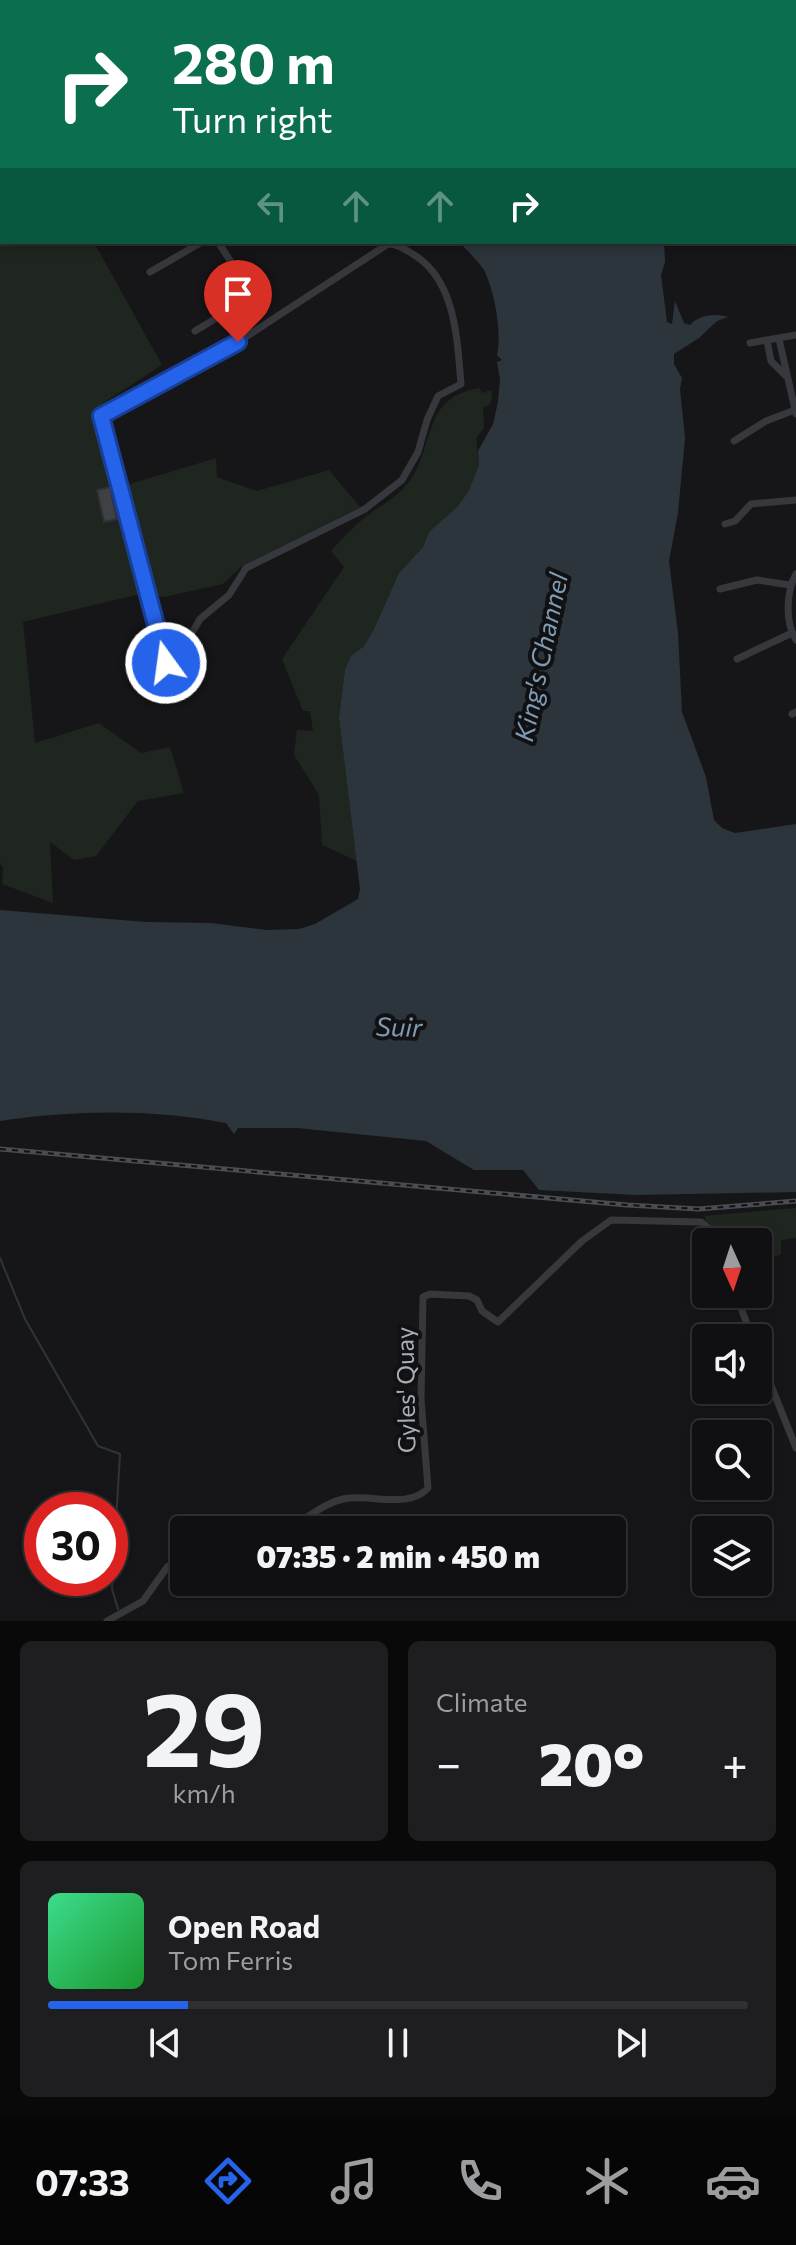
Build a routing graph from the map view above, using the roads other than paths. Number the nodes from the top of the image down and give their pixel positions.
1 (199, 244) edge
2 (219, 244) edge
3 (408, 246) edge
4 (150, 272) dead end
5 (224, 315) junction
6 (195, 331) dead end
7 (796, 335) edge
8 (779, 339) junction
9 (767, 341) junction
10 (238, 342) junction
11 (750, 343) dead end
12 (787, 378) junction
13 (795, 408) edge
14 (734, 441) dead end
15 (796, 500) edge
16 (725, 524) dead end
17 (796, 574) edge
18 (790, 585) junction
19 (720, 589) dead end
20 (794, 636) edge
21 (737, 659) dead end
22 (708, 1228) edge
23 (772, 1388) edge
24 (796, 1448) edge
25 (309, 1516) edge
26 (170, 1565) edge
27 (107, 1621) edge

1 - 4 street
2 - 5 street
3 - 10 street
3 - 10 street
5 - 6 street
5 - 10 street
7 - 8 street
8 - 9 street
8 - 12 street
9 - 11 street
9 - 12 street
12 - 13 street
13 - 14 street
15 - 16 street
17 - 18 street
18 - 19 street
18 - 20 street
20 - 21 street
22 - 25 street, Gyles' Quay
23 - 24 street
26 - 27 street

